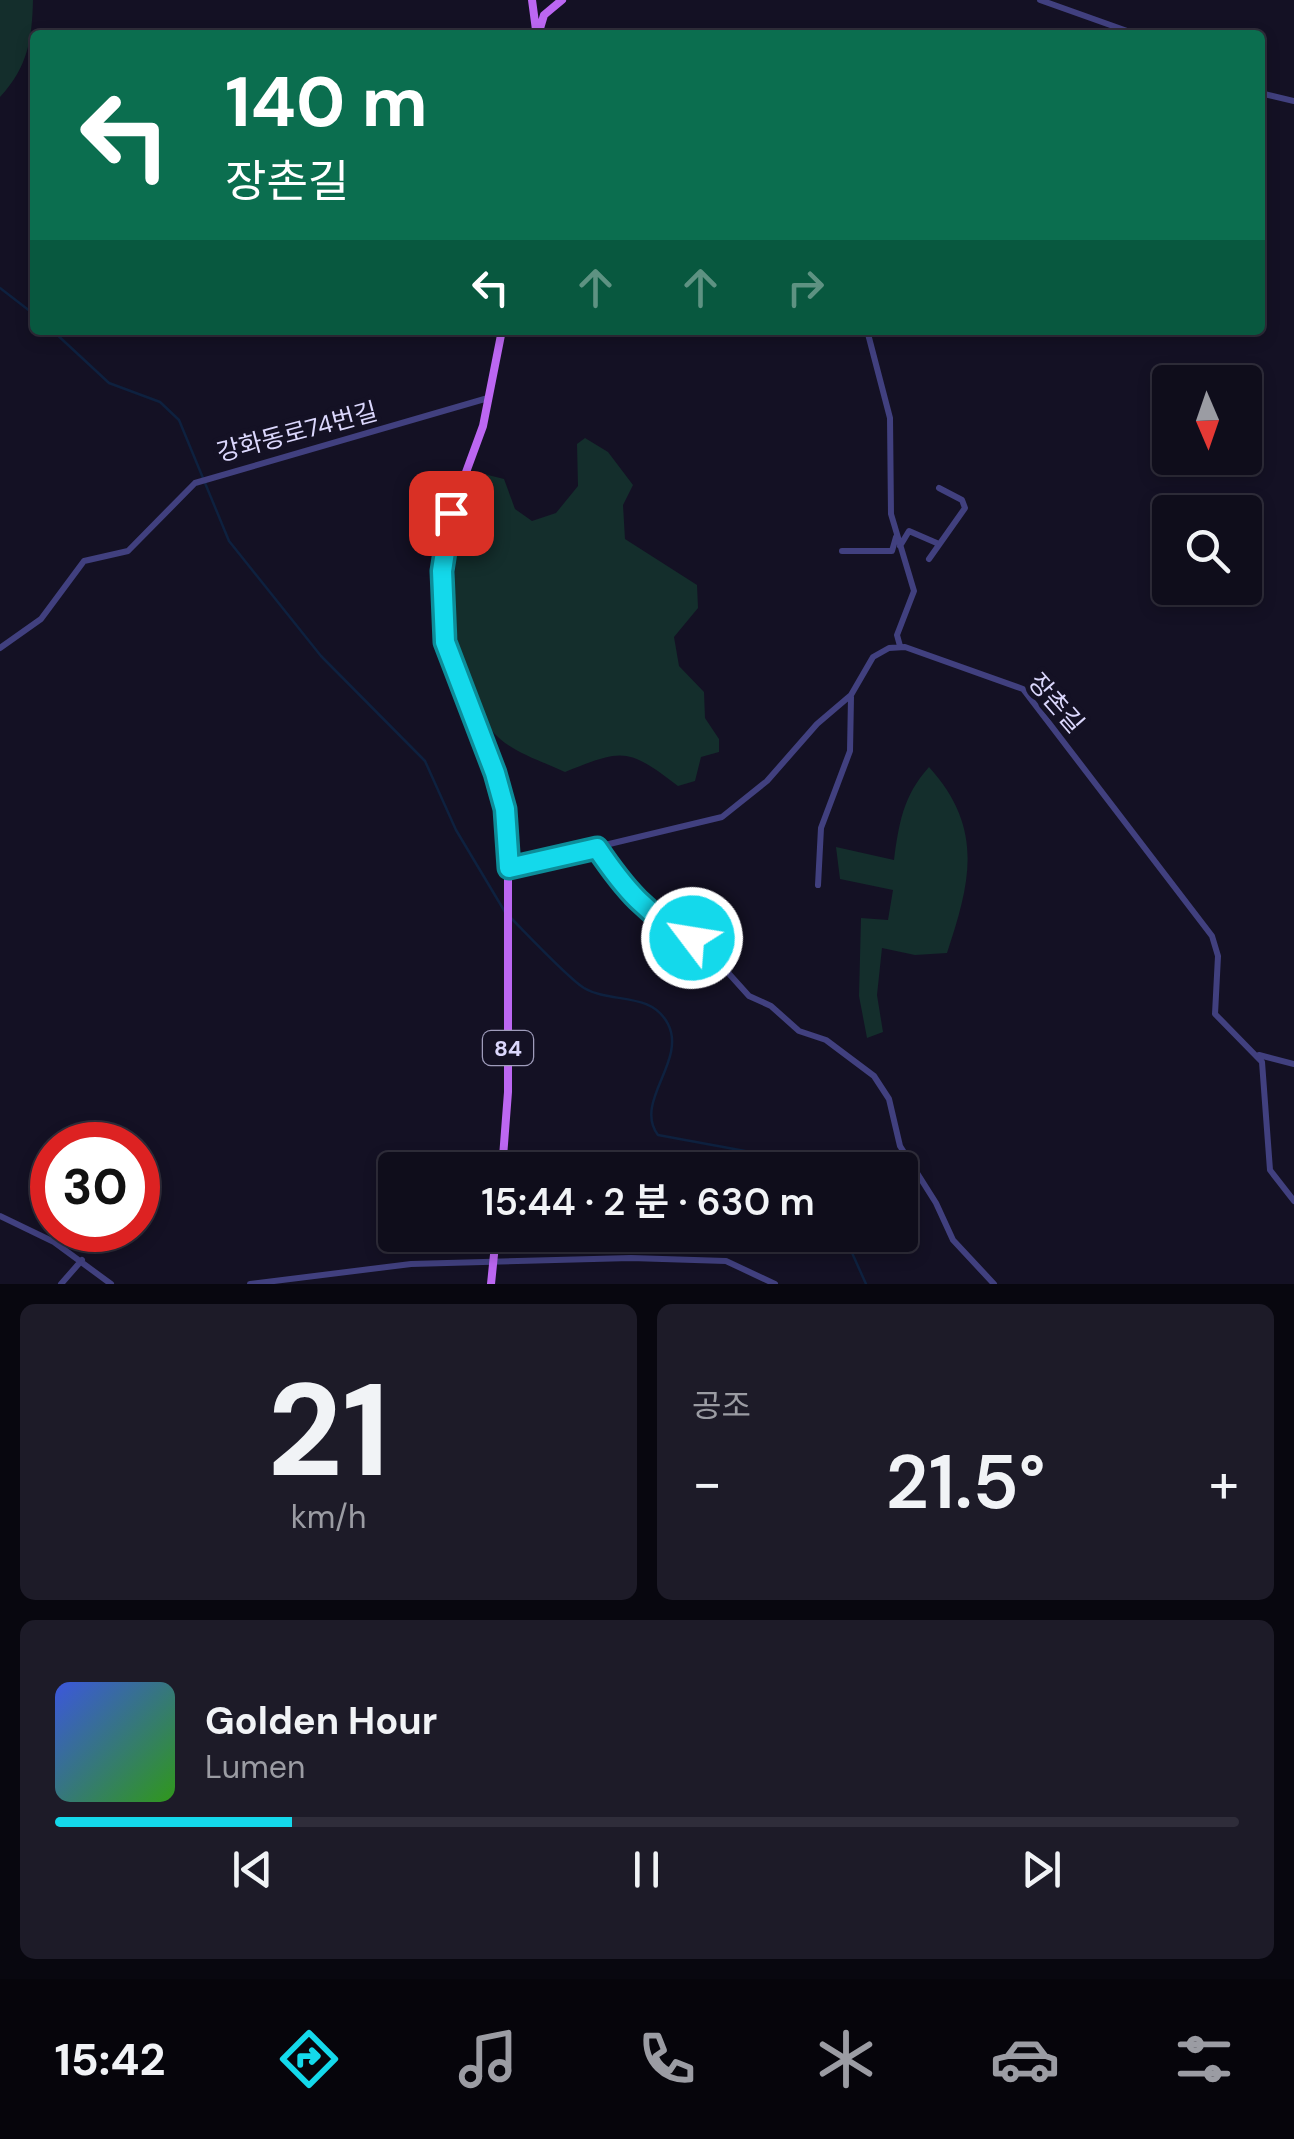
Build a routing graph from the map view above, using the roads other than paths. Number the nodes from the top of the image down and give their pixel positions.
1 (536, 0) edge
2 (562, 0) edge
3 (1040, 0) edge
4 (537, 30) edge
5 (539, 30) edge
6 (1124, 30) edge
7 (1265, 94) edge
8 (1294, 101) edge
9 (501, 335) edge
10 (869, 335) edge
11 (489, 398) junction
12 (939, 488) dead end
13 (896, 536) junction
14 (939, 544) junction
15 (899, 547) junction
16 (842, 551) dead end
17 (929, 559) dead end
18 (900, 646) junction
19 (0, 648) edge
20 (851, 696) junction
21 (597, 848) junction
22 (509, 868) junction
23 (818, 885) dead end
24 (1258, 1054) junction
25 (1294, 1064) edge
26 (503, 1152) edge
27 (1294, 1200) edge
28 (0, 1216) edge
29 (495, 1252) edge
30 (82, 1260) junction
31 (494, 1260) junction
32 (61, 1284) edge
33 (112, 1284) edge
34 (250, 1284) edge
35 (491, 1284) edge
36 (775, 1284) edge
37 (994, 1284) edge

1 - 4 main road
2 - 5 main road
3 - 6 street
7 - 8 street
9 - 11 main road, 84
10 - 13 street
11 - 19 street, 강화동로74번길
11 - 22 main road, 84
12 - 14 street
13 - 15 street
13 - 16 street
14 - 15 street
14 - 17 street
15 - 18 street
18 - 20 street
18 - 24 street, 장촌길
20 - 21 street
20 - 23 street
21 - 22 street
21 - 37 street
22 - 26 main road, 84
24 - 25 street
24 - 27 street
28 - 30 street
29 - 31 main road
30 - 32 street
30 - 33 street
31 - 34 street
31 - 35 main road
31 - 36 street

